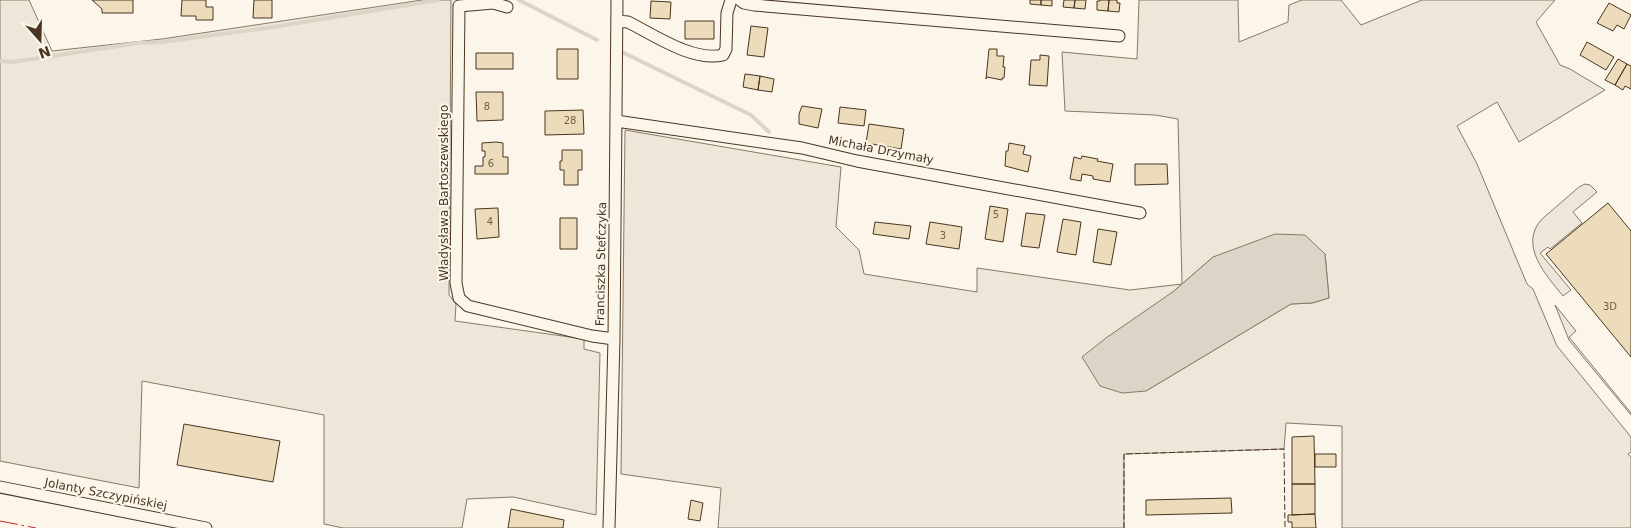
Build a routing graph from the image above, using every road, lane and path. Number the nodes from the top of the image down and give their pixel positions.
1 (618, 0) edge
2 (731, 0) edge
3 (740, 0) edge
4 (507, 7) dead end
5 (617, 21) junction
6 (1118, 36) dead end
7 (616, 122) junction
8 (1140, 213) dead end
9 (614, 340) junction
10 (0, 487) edge
11 (206, 528) edge
12 (609, 528) edge

1 - 5 street, Franciszka Stefczyka
2 - 5 street
3 - 6 street
4 - 9 street, Władysława Bartoszewskiego
5 - 7 street, Franciszka Stefczyka
7 - 8 street, Michała Drzymały
7 - 9 street, Franciszka Stefczyka
9 - 12 street, Franciszka Stefczyka
10 - 11 street, Jolanty Szczypińskiej

